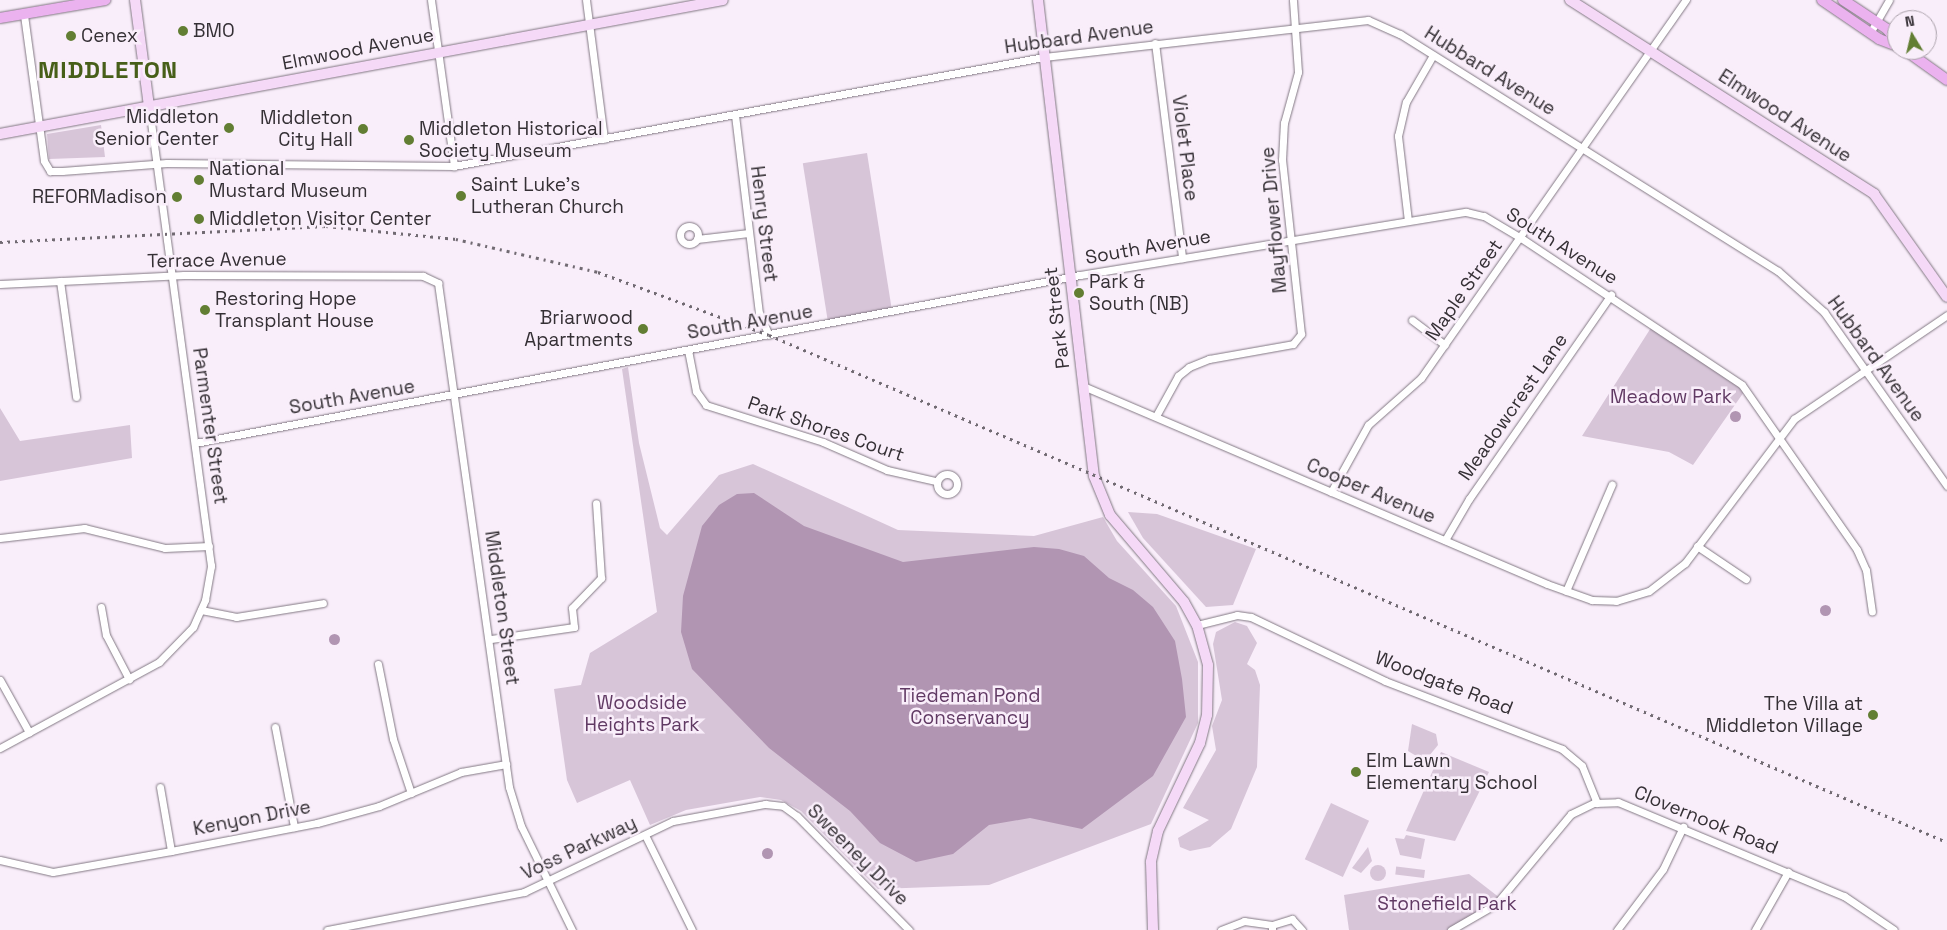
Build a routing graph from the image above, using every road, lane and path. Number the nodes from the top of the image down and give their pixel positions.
1 (105, 0) edge
2 (136, 0) edge
3 (431, 0) edge
4 (586, 0) edge
5 (723, 0) edge
6 (1038, 0) edge
7 (1292, 0) edge
8 (1570, 0) edge
9 (1686, 0) edge
10 (1822, 0) edge
11 (1843, 0) edge
12 (1890, 0) edge
13 (20, 16) junction
14 (0, 18) edge
15 (1876, 22) junction
16 (0, 23) edge
17 (589, 25) junction
18 (1296, 27) junction
19 (1870, 33) junction
20 (1887, 34) edge
21 (1887, 40) edge
22 (1155, 43) junction
23 (1651, 51) junction
24 (438, 52) junction
25 (1433, 55) junction
26 (1044, 57) junction
27 (1919, 60) edge
28 (1947, 80) edge
29 (150, 106) junction
30 (735, 115) junction
31 (39, 126) junction
32 (0, 134) edge
33 (604, 138) junction
34 (1584, 148) junction
35 (157, 163) junction
36 (454, 166) junction
37 (1408, 221) junction
38 (749, 233) junction
39 (1521, 238) junction
40 (697, 239) dead end
41 (1292, 241) junction
42 (1182, 258) junction
43 (172, 275) junction
44 (1070, 278) junction
45 (434, 279) joint
46 (60, 282) junction
47 (0, 284) edge
48 (1611, 295) junction
49 (1947, 297) edge
50 (1947, 315) edge
51 (1412, 320) dead end
52 (769, 335) junction
53 (1445, 345) junction
54 (688, 350) junction
55 (1865, 368) junction
56 (1083, 386) junction
57 (454, 394) junction
58 (76, 397) dead end
59 (1156, 416) junction
60 (1779, 435) junction
61 (195, 443) junction
62 (935, 481) dead end
63 (1612, 484) dead end
64 (1947, 486) edge
65 (1331, 492) junction
66 (596, 503) dead end
67 (0, 538) edge
68 (1445, 540) junction
69 (209, 546) junction
70 (1697, 546) junction
71 (1746, 579) dead end
72 (1566, 591) junction
73 (323, 603) dead end
74 (101, 607) dead end
75 (201, 610) junction
76 (1872, 612) dead end
77 (1197, 625) junction
78 (490, 639) junction
79 (378, 664) dead end
80 (128, 679) junction
81 (0, 680) edge
82 (276, 727) dead end
83 (30, 732) junction
84 (0, 748) edge
85 (506, 764) junction
86 (160, 787) dead end
87 (411, 792) junction
88 (1597, 802) junction
89 (783, 806) joint
90 (294, 827) junction
91 (1683, 827) junction
92 (645, 835) junction
93 (171, 850) junction
94 (0, 860) edge
95 (1788, 872) junction
96 (548, 882) junction
97 (1272, 927) edge
98 (328, 930) edge
99 (572, 930) edge
100 (692, 930) edge
101 (910, 930) edge
102 (1153, 930) edge
103 (1222, 930) edge
104 (1302, 930) edge
105 (1451, 930) edge
106 (1617, 930) edge
107 (1756, 930) edge
108 (1894, 930) edge

1 - 13 main road
2 - 29 street, Parmenter Street
3 - 24 street
4 - 17 street
5 - 17 street, Elmwood Avenue
6 - 26 street, Park Street
7 - 18 street, Mayflower Drive
8 - 23 street, Elmwood Avenue
9 - 23 street, Maple Street
10 - 19 main road
11 - 15 main road
12 - 15 street
13 - 14 main road
13 - 16 main road
13 - 31 street
15 - 19 street
15 - 20 main road
17 - 24 street, Elmwood Avenue
17 - 33 street
18 - 22 street, Hubbard Avenue
18 - 25 street, Hubbard Avenue
18 - 41 street, Mayflower Drive
19 - 21 main road
22 - 26 street, Hubbard Avenue
22 - 42 street, Violet Place
23 - 34 street, Maple Street
23 - 49 street, Elmwood Avenue
24 - 29 street, Elmwood Avenue
24 - 36 street
25 - 34 street, Hubbard Avenue
25 - 37 street
26 - 30 street, Hubbard Avenue
26 - 44 street, Park Street
27 - 28 main road
29 - 31 street, Elmwood Avenue
29 - 35 street, Parmenter Street
30 - 33 street, Hubbard Avenue
30 - 38 street, Henry Street
31 - 32 street, Elmwood Avenue
31 - 35 street, Hubbard Avenue
33 - 36 street, Hubbard Avenue
34 - 39 street, Maple Street
34 - 55 street, Hubbard Avenue
35 - 36 street, Hubbard Avenue
35 - 43 street, Parmenter Street
37 - 39 street, South Avenue
37 - 41 street, South Avenue
38 - 40 street
38 - 52 street, Henry Street
39 - 48 street, South Avenue
39 - 53 street, Maple Street
41 - 42 street, South Avenue
41 - 59 street, Mayflower Drive
42 - 44 street, South Avenue
43 - 45 street, Terrace Avenue
43 - 46 street, Terrace Avenue
43 - 61 street, Parmenter Street
44 - 52 street, South Avenue
44 - 56 street, Park Street
45 - 57 street, Middleton Street
46 - 47 street, Terrace Avenue
46 - 58 street
48 - 60 street, South Avenue
48 - 68 street, Meadowcrest Lane
50 - 55 street
51 - 53 street
52 - 54 street, South Avenue
53 - 65 street, Maple Street
54 - 57 street, South Avenue
54 - 62 street, Park Shores Court
55 - 60 street
55 - 64 street, Hubbard Avenue
56 - 59 street, Cooper Avenue
56 - 77 street, Park Street
57 - 61 street, South Avenue
57 - 78 street, Middleton Street
59 - 65 street, Cooper Avenue
60 - 70 street
60 - 76 street, South Avenue
61 - 69 street, Parmenter Street
63 - 72 street
65 - 68 street, Cooper Avenue
66 - 78 street
67 - 69 street
68 - 72 street, Cooper Avenue
69 - 75 street, Parmenter Street
70 - 71 street
70 - 72 street, Cooper Avenue
73 - 75 street
74 - 80 street
75 - 80 street, Parmenter Street
77 - 88 street, Woodgate Road
77 - 102 street, Park Street
78 - 85 street, Middleton Street
79 - 87 street
80 - 83 street, Parmenter Street
81 - 83 street
82 - 90 street
83 - 84 street, Parmenter Street
85 - 87 street, Kenyon Drive
85 - 96 street, Middleton Street
86 - 93 street
87 - 90 street, Kenyon Drive
88 - 91 street, Clovernook Road
88 - 105 street, Clovernook Road
89 - 92 street, Voss Parkway
89 - 101 street, Sweeney Drive
90 - 93 street, Kenyon Drive
91 - 95 street, Clovernook Road
91 - 106 street
92 - 96 street, Voss Parkway
92 - 100 street
93 - 94 street, Kenyon Drive
95 - 107 street
95 - 108 street, Clovernook Road
96 - 98 street, Voss Parkway
96 - 99 street, Middleton Street
97 - 103 street
97 - 104 street

